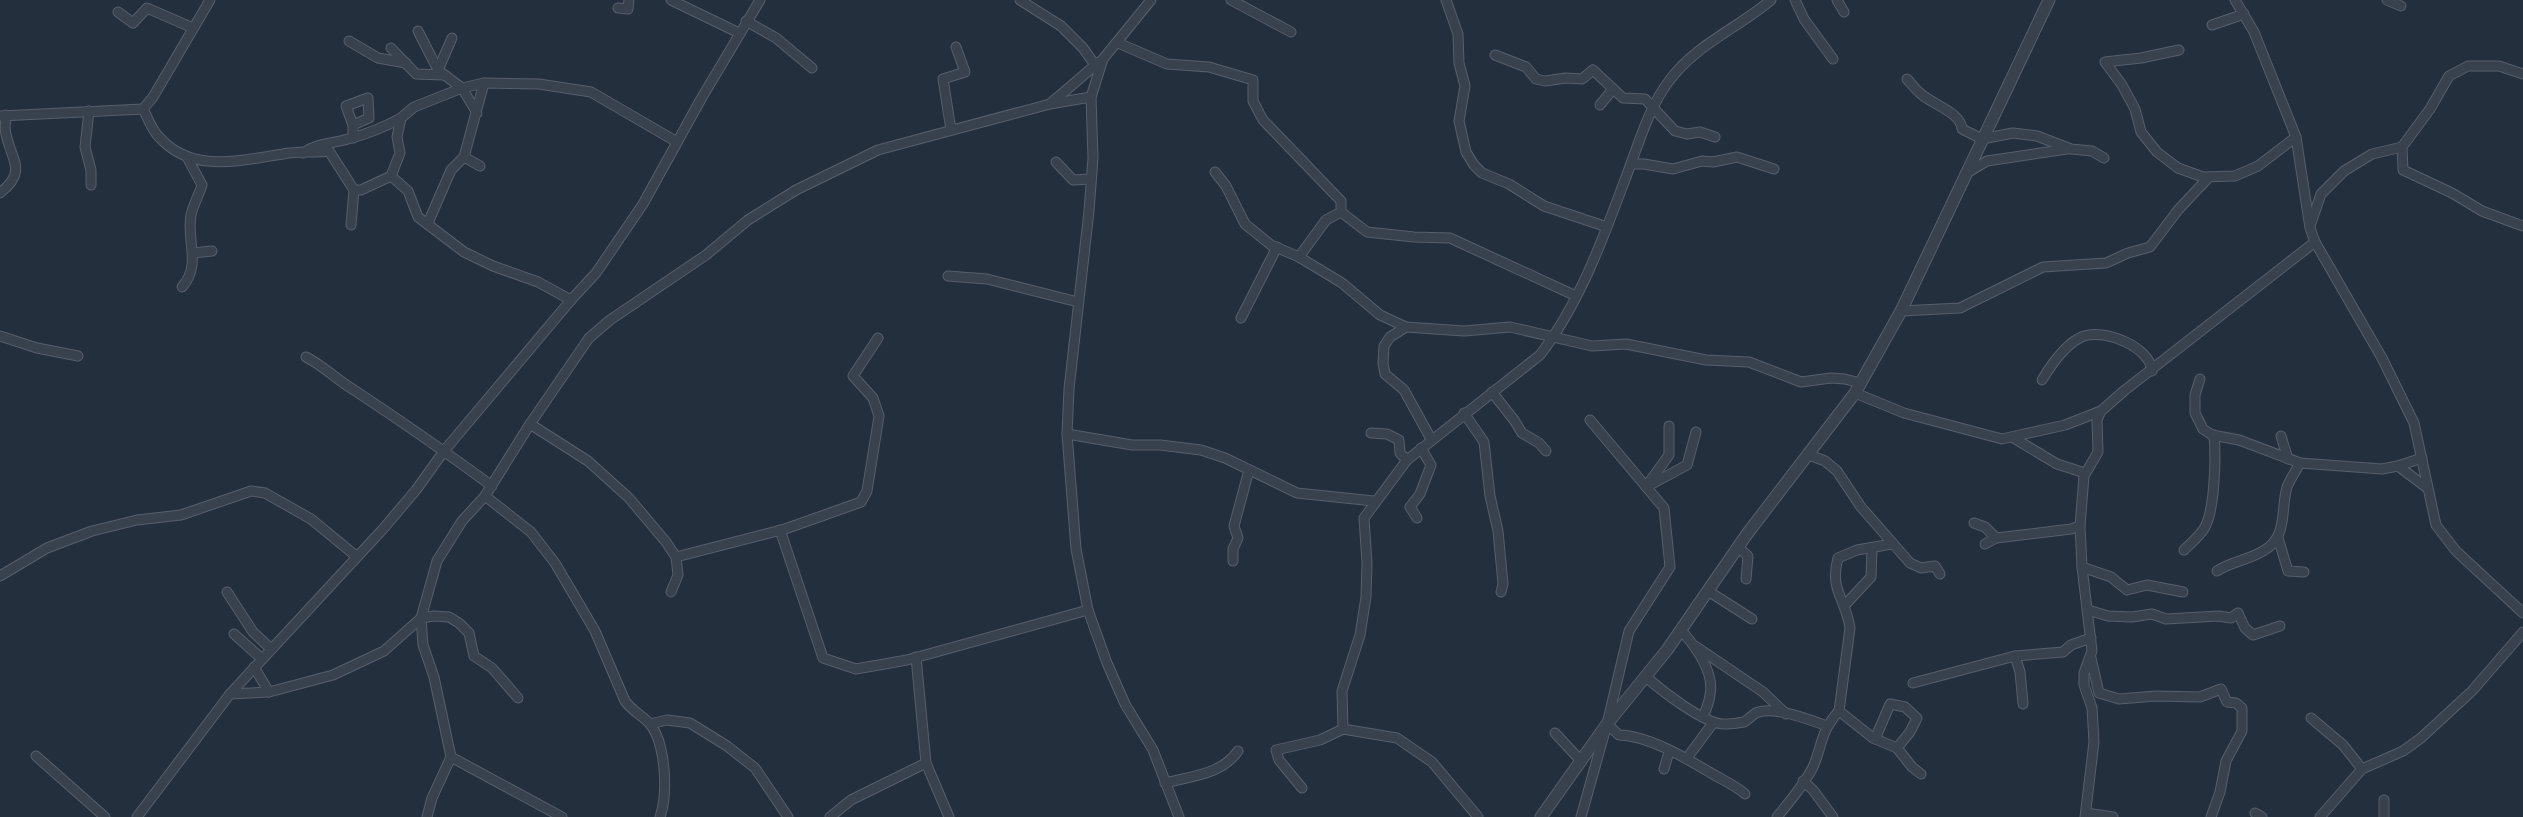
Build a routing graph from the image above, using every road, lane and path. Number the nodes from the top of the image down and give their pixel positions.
1 (210, 0) edge
2 (629, 0) edge
3 (671, 0) edge
4 (760, 0) edge
5 (1020, 0) edge
6 (1151, 0) edge
7 (1231, 0) edge
8 (1446, 0) edge
9 (1771, 0) edge
10 (1795, 0) edge
11 (1837, 0) edge
12 (2049, 0) edge
13 (2235, 0) edge
14 (2388, 0) edge
15 (2401, 6) dead end
16 (618, 8) dead end
17 (118, 12) dead end
18 (1844, 12) dead end
19 (2244, 14) junction
20 (746, 21) junction
21 (2212, 25) dead end
22 (193, 28) junction
23 (418, 31) dead end
24 (1291, 32) dead end
25 (739, 33) junction
26 (452, 38) dead end
27 (349, 41) dead end
28 (1118, 43) junction
29 (956, 47) dead end
30 (391, 48) dead end
31 (2179, 50) dead end
32 (1495, 55) dead end
33 (1103, 59) junction
34 (1833, 59) dead end
35 (406, 63) junction
36 (1095, 65) junction
37 (812, 68) dead end
38 (441, 72) junction
39 (2523, 74) edge
40 (1907, 79) dead end
41 (484, 83) junction
42 (462, 88) junction
43 (1613, 89) junction
44 (1091, 98) junction
45 (1050, 104) junction
46 (1600, 105) dead end
47 (1653, 108) junction
48 (143, 109) junction
49 (89, 111) junction
50 (477, 113) junction
51 (3, 116) edge
52 (400, 118) junction
53 (354, 125) dead end
54 (951, 130) junction
55 (1715, 137) dead end
56 (2296, 137) junction
57 (353, 138) junction
58 (1982, 139) junction
59 (677, 142) junction
60 (2402, 147) junction
61 (2071, 149) junction
62 (303, 154) junction
63 (187, 157) junction
64 (464, 157) junction
65 (2104, 158) dead end
66 (1056, 162) dead end
67 (1631, 164) junction
68 (480, 166) dead end
69 (1774, 169) dead end
70 (1215, 172) dead end
71 (1965, 174) junction
72 (391, 176) junction
73 (2209, 177) junction
74 (1092, 178) junction
75 (91, 185) dead end
76 (354, 190) junction
77 (0, 192) edge
78 (1341, 212) junction
79 (428, 223) junction
80 (351, 224) dead end
81 (2523, 226) edge
82 (1607, 227) junction
83 (2310, 228) junction
84 (2315, 242) junction
85 (1277, 247) junction
86 (212, 251) dead end
87 (193, 253) junction
88 (1299, 257) junction
89 (948, 276) dead end
90 (182, 287) dead end
91 (1576, 296) junction
92 (571, 300) junction
93 (1078, 302) junction
94 (1901, 311) junction
95 (1241, 318) dead end
96 (1406, 327) junction
97 (0, 336) edge
98 (1555, 336) junction
99 (878, 338) dead end
100 (78, 356) dead end
101 (306, 357) dead end
102 (2152, 371) junction
103 (2200, 379) dead end
104 (2042, 380) dead end
105 (1858, 388) junction
106 (1492, 392) junction
107 (2101, 411) junction
108 (1464, 413) junction
109 (1590, 420) dead end
110 (530, 424) junction
111 (1669, 426) dead end
112 (1696, 432) dead end
113 (1371, 433) dead end
114 (1067, 434) junction
115 (2214, 435) junction
116 (2280, 436) dead end
117 (2012, 438) junction
118 (1431, 439) junction
119 (1421, 448) junction
120 (444, 451) junction
121 (1546, 451) dead end
122 (1809, 455) junction
123 (2422, 458) junction
124 (2288, 459) junction
125 (1407, 460) junction
126 (2300, 463) junction
127 (2398, 466) junction
128 (1249, 470) junction
129 (2085, 473) junction
130 (492, 486) junction
131 (1646, 487) junction
132 (2426, 487) junction
133 (485, 496) junction
134 (1374, 501) junction
135 (1417, 518) dead end
136 (1974, 523) dead end
137 (2080, 526) junction
138 (780, 530) junction
139 (1996, 538) junction
140 (2278, 538) junction
141 (1892, 544) junction
142 (1985, 544) dead end
143 (1738, 547) junction
144 (1872, 548) junction
145 (2184, 550) dead end
146 (356, 556) junction
147 (676, 557) junction
148 (1234, 561) dead end
149 (2082, 567) junction
150 (2217, 571) dead end
151 (2304, 572) dead end
152 (1940, 574) dead end
153 (0, 575) edge
154 (1746, 579) dead end
155 (1708, 591) junction
156 (227, 592) dead end
157 (671, 592) dead end
158 (1501, 592) dead end
159 (2183, 592) dead end
160 (1844, 606) junction
161 (1088, 610) junction
162 (2088, 610) junction
163 (2523, 613) edge
164 (421, 618) junction
165 (1752, 619) dead end
166 (2280, 626) dead end
167 (1681, 630) junction
168 (2523, 632) edge
169 (234, 634) dead end
170 (2091, 638) junction
171 (1695, 646) junction
172 (272, 649) junction
173 (2016, 656) junction
174 (916, 657) junction
175 (2091, 658) junction
176 (262, 659) junction
177 (254, 667) junction
178 (1646, 677) junction
179 (1913, 683) dead end
180 (269, 692) junction
181 (230, 694) junction
182 (518, 698) dead end
183 (2023, 704) dead end
184 (1839, 711) junction
185 (1786, 714) junction
186 (1704, 717) junction
187 (2311, 718) dead end
188 (1713, 722) junction
189 (650, 724) junction
190 (1607, 724) junction
191 (1827, 726) junction
192 (1343, 729) junction
193 (1555, 733) dead end
194 (1875, 739) junction
195 (1896, 748) junction
196 (1238, 751) dead end
197 (1669, 752) junction
198 (36, 756) dead end
199 (451, 757) junction
200 (1687, 758) junction
201 (1581, 761) junction
202 (926, 763) junction
203 (1664, 769) dead end
204 (2362, 769) junction
205 (1921, 774) dead end
206 (1803, 782) junction
207 (1165, 783) junction
208 (1302, 788) dead end
209 (1745, 794) dead end
210 (2384, 800) dead end
211 (2085, 815) edge
212 (105, 817) edge
213 (138, 817) edge
214 (427, 817) edge
215 (562, 817) edge
216 (660, 817) edge
217 (788, 817) edge
218 (830, 817) edge
219 (949, 817) edge
220 (1179, 817) edge
221 (1478, 817) edge
222 (1541, 817) edge
223 (1581, 817) edge
224 (1777, 817) edge
225 (1833, 817) edge
226 (2113, 817) edge
227 (2211, 817) edge
228 (2320, 817) edge
229 (2384, 817) edge

1 - 22 street
2 - 16 street
3 - 25 street
4 - 20 street
5 - 36 street
6 - 28 street
7 - 24 street
8 - 82 street
9 - 47 street
10 - 34 street
11 - 18 street
12 - 58 street
13 - 19 street
14 - 15 street
17 - 22 street
19 - 21 street
19 - 56 street
20 - 25 street
20 - 37 street
22 - 48 street
23 - 38 street
25 - 59 street
26 - 38 street
27 - 35 street
28 - 33 street
28 - 78 street
29 - 54 street
30 - 35 street
31 - 73 street
32 - 43 street
33 - 36 street
33 - 44 street
35 - 38 street
36 - 45 street
38 - 42 street
39 - 60 street
40 - 58 street
41 - 42 street
41 - 50 street
41 - 59 street
42 - 50 street
42 - 52 street
43 - 46 street
43 - 47 street
44 - 45 street
44 - 74 street
45 - 54 street
47 - 55 street
47 - 67 street
48 - 49 street
48 - 63 street
49 - 51 street
49 - 75 street
50 - 64 street
51 - 77 street
52 - 57 street
52 - 72 street
53 - 57 street
54 - 110 street
56 - 73 street
56 - 83 street
57 - 62 street
58 - 61 street
58 - 71 street
59 - 92 street
60 - 81 street
60 - 83 street
61 - 65 street
61 - 71 street
62 - 63 street
62 - 76 street
63 - 87 street
64 - 68 street
64 - 79 street
66 - 74 street
67 - 69 street
67 - 82 street
70 - 85 street
71 - 94 street
72 - 76 street
72 - 79 street
73 - 94 street
74 - 93 street
76 - 80 street
78 - 88 street
78 - 91 street
79 - 92 street
82 - 91 street
83 - 84 street
84 - 102 street
84 - 123 street
85 - 88 street
85 - 95 street
86 - 87 street
87 - 90 street
88 - 96 street
89 - 93 street
91 - 98 street
92 - 120 street
93 - 114 street
94 - 105 street
96 - 98 street
96 - 118 street
97 - 100 street
98 - 105 street
98 - 106 street
99 - 138 street
101 - 120 street
102 - 104 street
102 - 107 street
103 - 115 street
105 - 117 street
105 - 122 street
106 - 108 street
106 - 121 street
107 - 117 street
107 - 129 street
108 - 118 street
108 - 158 street
109 - 131 street
110 - 130 street
110 - 147 street
111 - 131 street
112 - 131 street
113 - 125 street
114 - 128 street
114 - 161 street
115 - 124 street
115 - 145 street
116 - 124 street
117 - 129 street
118 - 119 street
119 - 125 street
119 - 135 street
120 - 130 street
120 - 146 street
122 - 141 street
122 - 143 street
123 - 127 street
123 - 132 street
124 - 126 street
125 - 134 street
126 - 127 street
126 - 140 street
127 - 132 street
128 - 134 street
128 - 148 street
129 - 137 street
130 - 133 street
131 - 190 street
132 - 163 street
133 - 164 street
133 - 189 street
134 - 192 street
136 - 139 street
137 - 139 street
137 - 149 street
138 - 147 street
138 - 174 street
139 - 142 street
140 - 150 street
140 - 151 street
141 - 144 street
141 - 152 street
143 - 154 street
143 - 155 street
144 - 160 street
144 - 160 street
146 - 153 street
146 - 172 street
147 - 157 street
149 - 159 street
149 - 162 street
155 - 165 street
155 - 167 street
156 - 172 street
160 - 184 street
161 - 174 street
161 - 207 street
162 - 166 street
162 - 170 street
164 - 180 street
164 - 182 street
164 - 199 street
167 - 171 street
167 - 178 street
168 - 204 street
169 - 176 street
170 - 173 street
170 - 175 street
171 - 185 street
171 - 186 street
172 - 176 street
173 - 179 street
173 - 183 street
174 - 202 street
175 - 211 street
175 - 227 street
176 - 177 street
177 - 180 street
177 - 181 street
178 - 186 street
178 - 190 street
180 - 181 street
181 - 213 street
184 - 191 street
184 - 194 street
185 - 188 street
185 - 191 street
186 - 188 street
187 - 204 street
188 - 200 street
189 - 216 street
189 - 217 street
190 - 197 street
190 - 201 street
190 - 223 street
191 - 206 street
192 - 208 street
192 - 221 street
193 - 201 street
194 - 195 street
194 - 195 street
195 - 205 street
196 - 207 street
197 - 200 street
197 - 203 street
198 - 212 street
199 - 214 street
199 - 215 street
200 - 209 street
201 - 222 street
202 - 218 street
202 - 219 street
204 - 228 street
206 - 224 street
206 - 225 street
207 - 220 street
210 - 229 street
211 - 226 street

